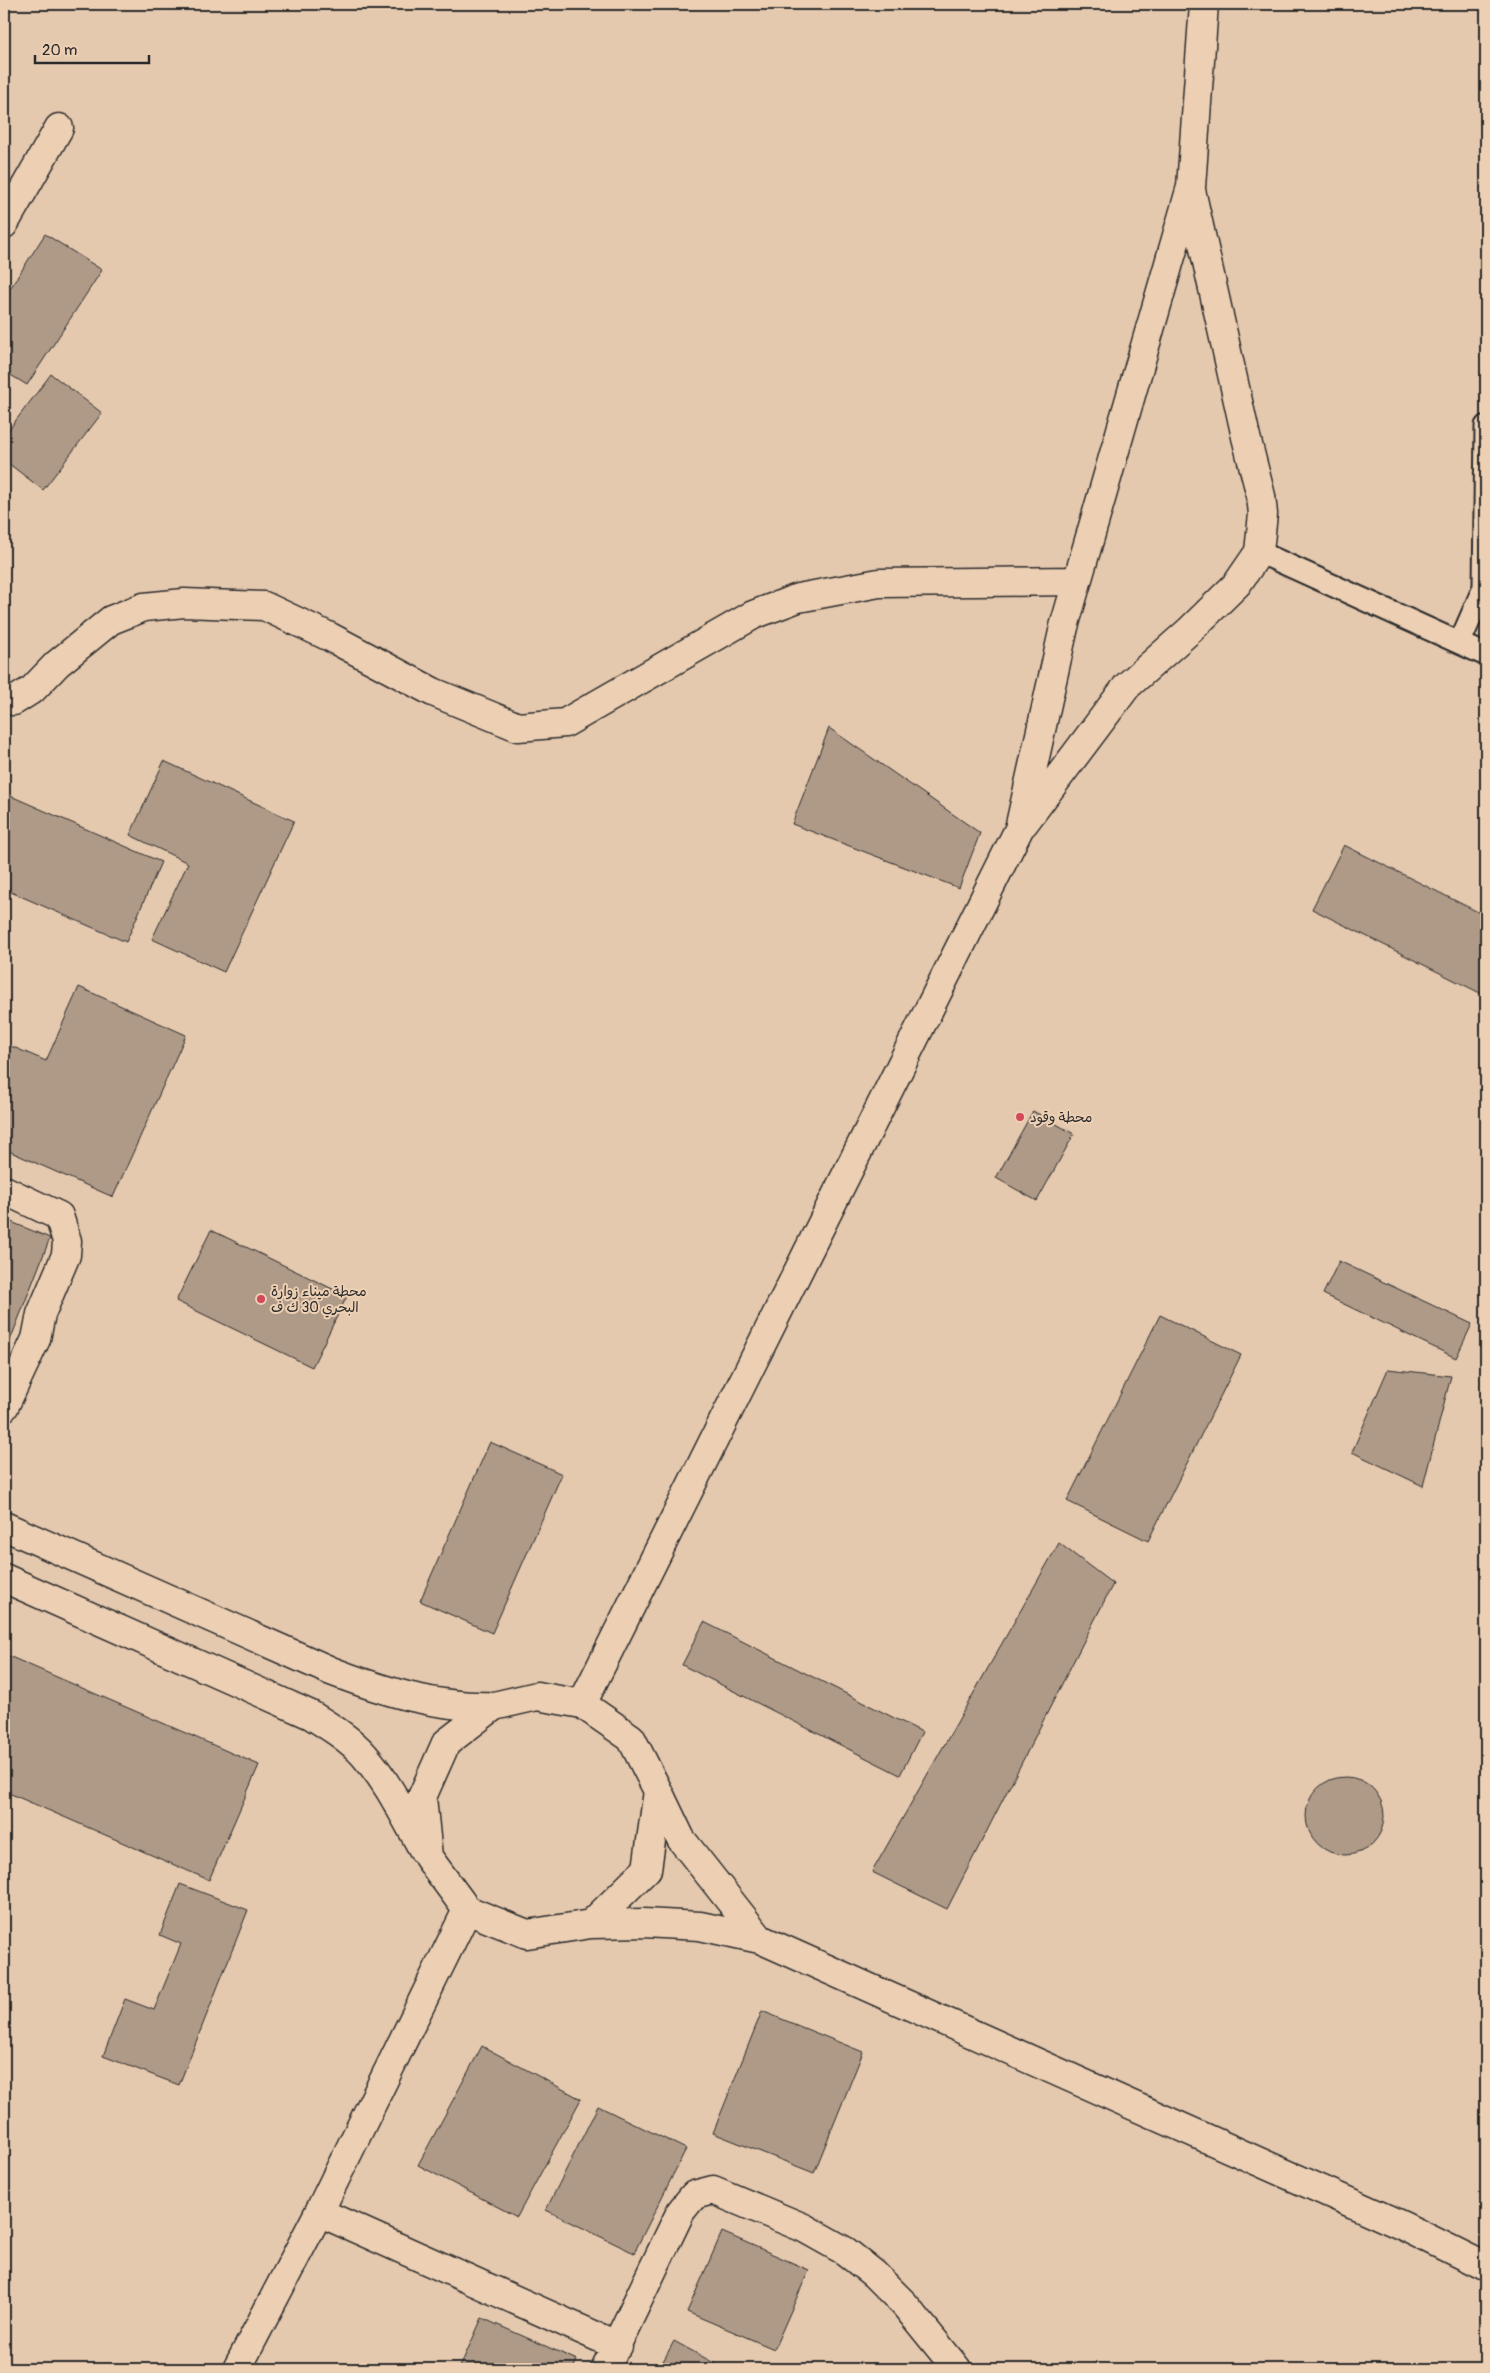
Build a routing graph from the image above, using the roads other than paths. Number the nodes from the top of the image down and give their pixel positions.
1 (1204, 4) edge
2 (59, 128) dead end
3 (1191, 186) junction
4 (4, 224) edge
5 (1486, 426) edge
6 (1258, 552) junction
7 (1077, 582) junction
8 (1460, 642) junction
9 (1486, 655) edge
10 (4, 700) edge
11 (1019, 829) junction
12 (4, 1190) edge
13 (4, 1407) edge
14 (4, 1526) edge
15 (4, 1578) edge
16 (582, 1704) junction
17 (494, 1706) junction
18 (658, 1792) junction
19 (428, 1857) junction
20 (467, 1910) junction
21 (591, 1924) junction
22 (760, 1939) junction
23 (319, 2212) junction
24 (1486, 2267) edge
25 (612, 2358) edge
26 (238, 2369) edge
27 (957, 2369) edge

1 - 3 street
2 - 4 street
3 - 6 street
3 - 7 street
5 - 8 lane
6 - 8 lane
6 - 11 street
7 - 10 street
7 - 11 street
8 - 9 lane
11 - 16 street
12 - 13 street
14 - 17 street
15 - 19 street
16 - 17 street
16 - 18 street
17 - 19 street
18 - 21 street
18 - 22 street
19 - 20 street
20 - 21 street
20 - 23 street
21 - 22 street
22 - 24 street
23 - 25 street
23 - 26 street
25 - 27 street

